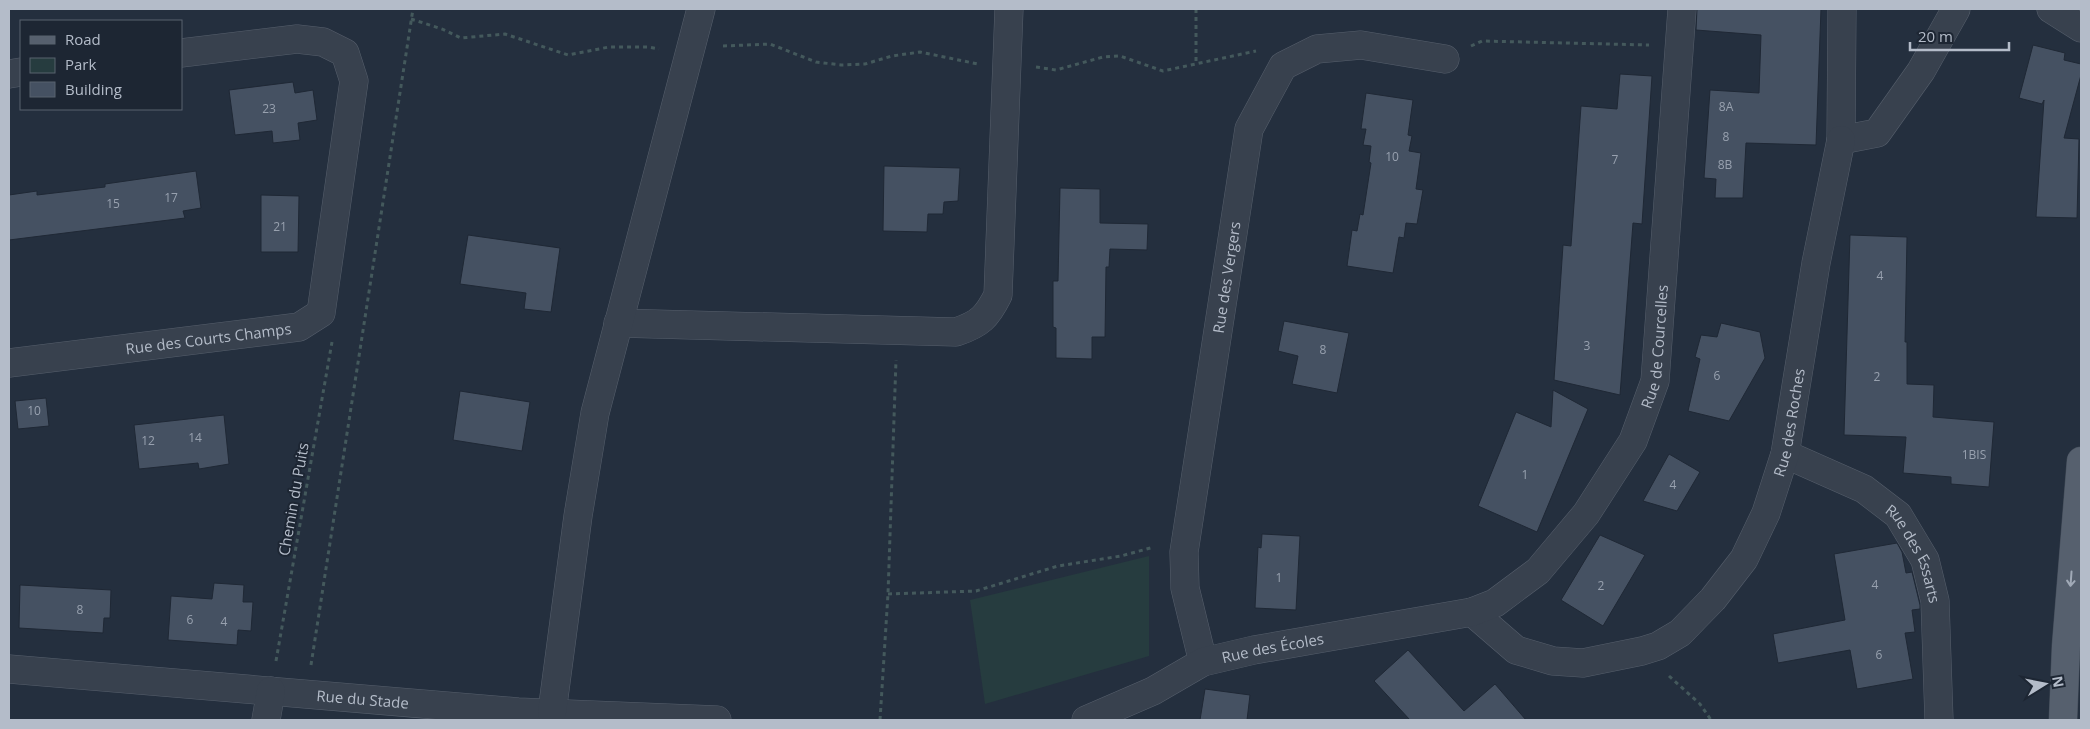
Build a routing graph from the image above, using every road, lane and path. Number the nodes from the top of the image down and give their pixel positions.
1 (412, 9) edge
2 (701, 9) edge
3 (1009, 9) edge
4 (1196, 9) edge
5 (1682, 9) edge
6 (1842, 9) edge
7 (1956, 9) edge
8 (2050, 9) edge
9 (411, 20) junction
10 (2081, 28) edge
11 (1680, 46) junction
12 (690, 48) junction
13 (182, 53) edge
14 (1445, 58) joint
15 (1196, 63) junction
16 (1006, 66) junction
17 (1283, 66) junction
18 (1841, 140) junction
19 (320, 312) junction
20 (618, 323) junction
21 (897, 330) junction
22 (9, 363) edge
23 (1785, 454) junction
24 (2081, 461) edge
25 (1186, 538) junction
26 (888, 594) junction
27 (1472, 612) junction
28 (1642, 652) junction
29 (1203, 662) junction
30 (9, 669) edge
31 (271, 691) junction
32 (306, 694) junction
33 (552, 712) junction
34 (266, 720) edge
35 (717, 720) edge
36 (880, 720) edge
37 (1086, 720) edge
38 (1711, 720) edge
39 (1939, 720) edge
40 (2063, 720) edge

1 - 9 path
2 - 12 street
3 - 16 street
4 - 15 path
5 - 11 street, Rue de Courcelles
6 - 18 street, Rue des Roches
7 - 18 street
8 - 10 street
9 - 12 path
9 - 32 path
11 - 14 path
11 - 27 street, Rue de Courcelles
12 - 16 path
12 - 20 street
13 - 19 street
14 - 17 street
15 - 16 path
15 - 17 path
16 - 21 street
17 - 25 street, Rue des Vergers
18 - 23 street, Rue des Roches
19 - 22 street, Rue des Courts Champs
19 - 31 path, Chemin du Puits
20 - 21 street
20 - 33 street
21 - 26 path
23 - 28 street, Rue des Roches
23 - 39 street, Rue des Essarts
24 -> 40 main road
25 - 26 path
25 - 29 street, Rue des Vergers
26 - 36 path
27 - 28 street
27 - 29 street, Rue des Écoles
28 - 38 path
29 - 37 street, Rue des Écoles
30 - 31 street, Rue du Stade
31 - 32 street, Rue du Stade
31 - 34 street
32 - 33 street, Rue du Stade
33 - 35 street, Rue du Stade

